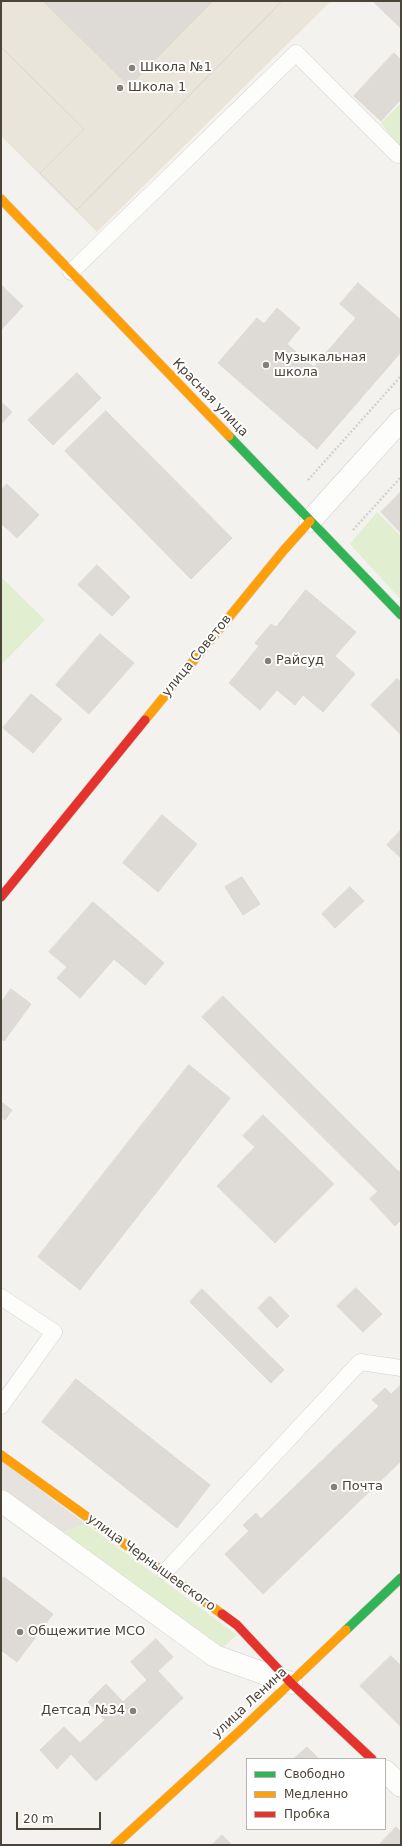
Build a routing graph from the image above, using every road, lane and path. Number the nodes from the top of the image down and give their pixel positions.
1 (398, 155) dead end
2 (1, 199) edge
3 (71, 272) junction
4 (401, 376) edge
5 (401, 420) edge
6 (401, 477) edge
7 (291, 500) junction
8 (310, 520) junction
9 (337, 548) junction
10 (401, 615) edge
11 (1, 897) edge
12 (1, 1297) edge
13 (401, 1368) edge
14 (1, 1406) edge
15 (1, 1455) edge
16 (1, 1501) edge
17 (165, 1572) junction
18 (401, 1578) edge
19 (291, 1683) junction
20 (371, 1758) edge
21 (386, 1772) edge
22 (401, 1786) edge
23 (115, 1845) edge

1 - 3 lane
2 - 3 street, Красная улица
3 - 7 street, Красная улица
4 - 7 path
5 - 8 street, улица Советов
6 - 9 path
7 - 8 street, Красная улица
8 - 9 street, Красная улица
8 - 11 street, улица Советов
9 - 10 street, Красная улица
12 - 14 lane
13 - 17 lane
15 - 17 street, улица Чернышевского
16 - 19 street, улица Чернышевского
17 - 19 street, улица Чернышевского
18 - 19 street, улица Ленина
19 - 20 street, улица Чернышевского
19 - 23 street, улица Ленина
21 - 22 street

